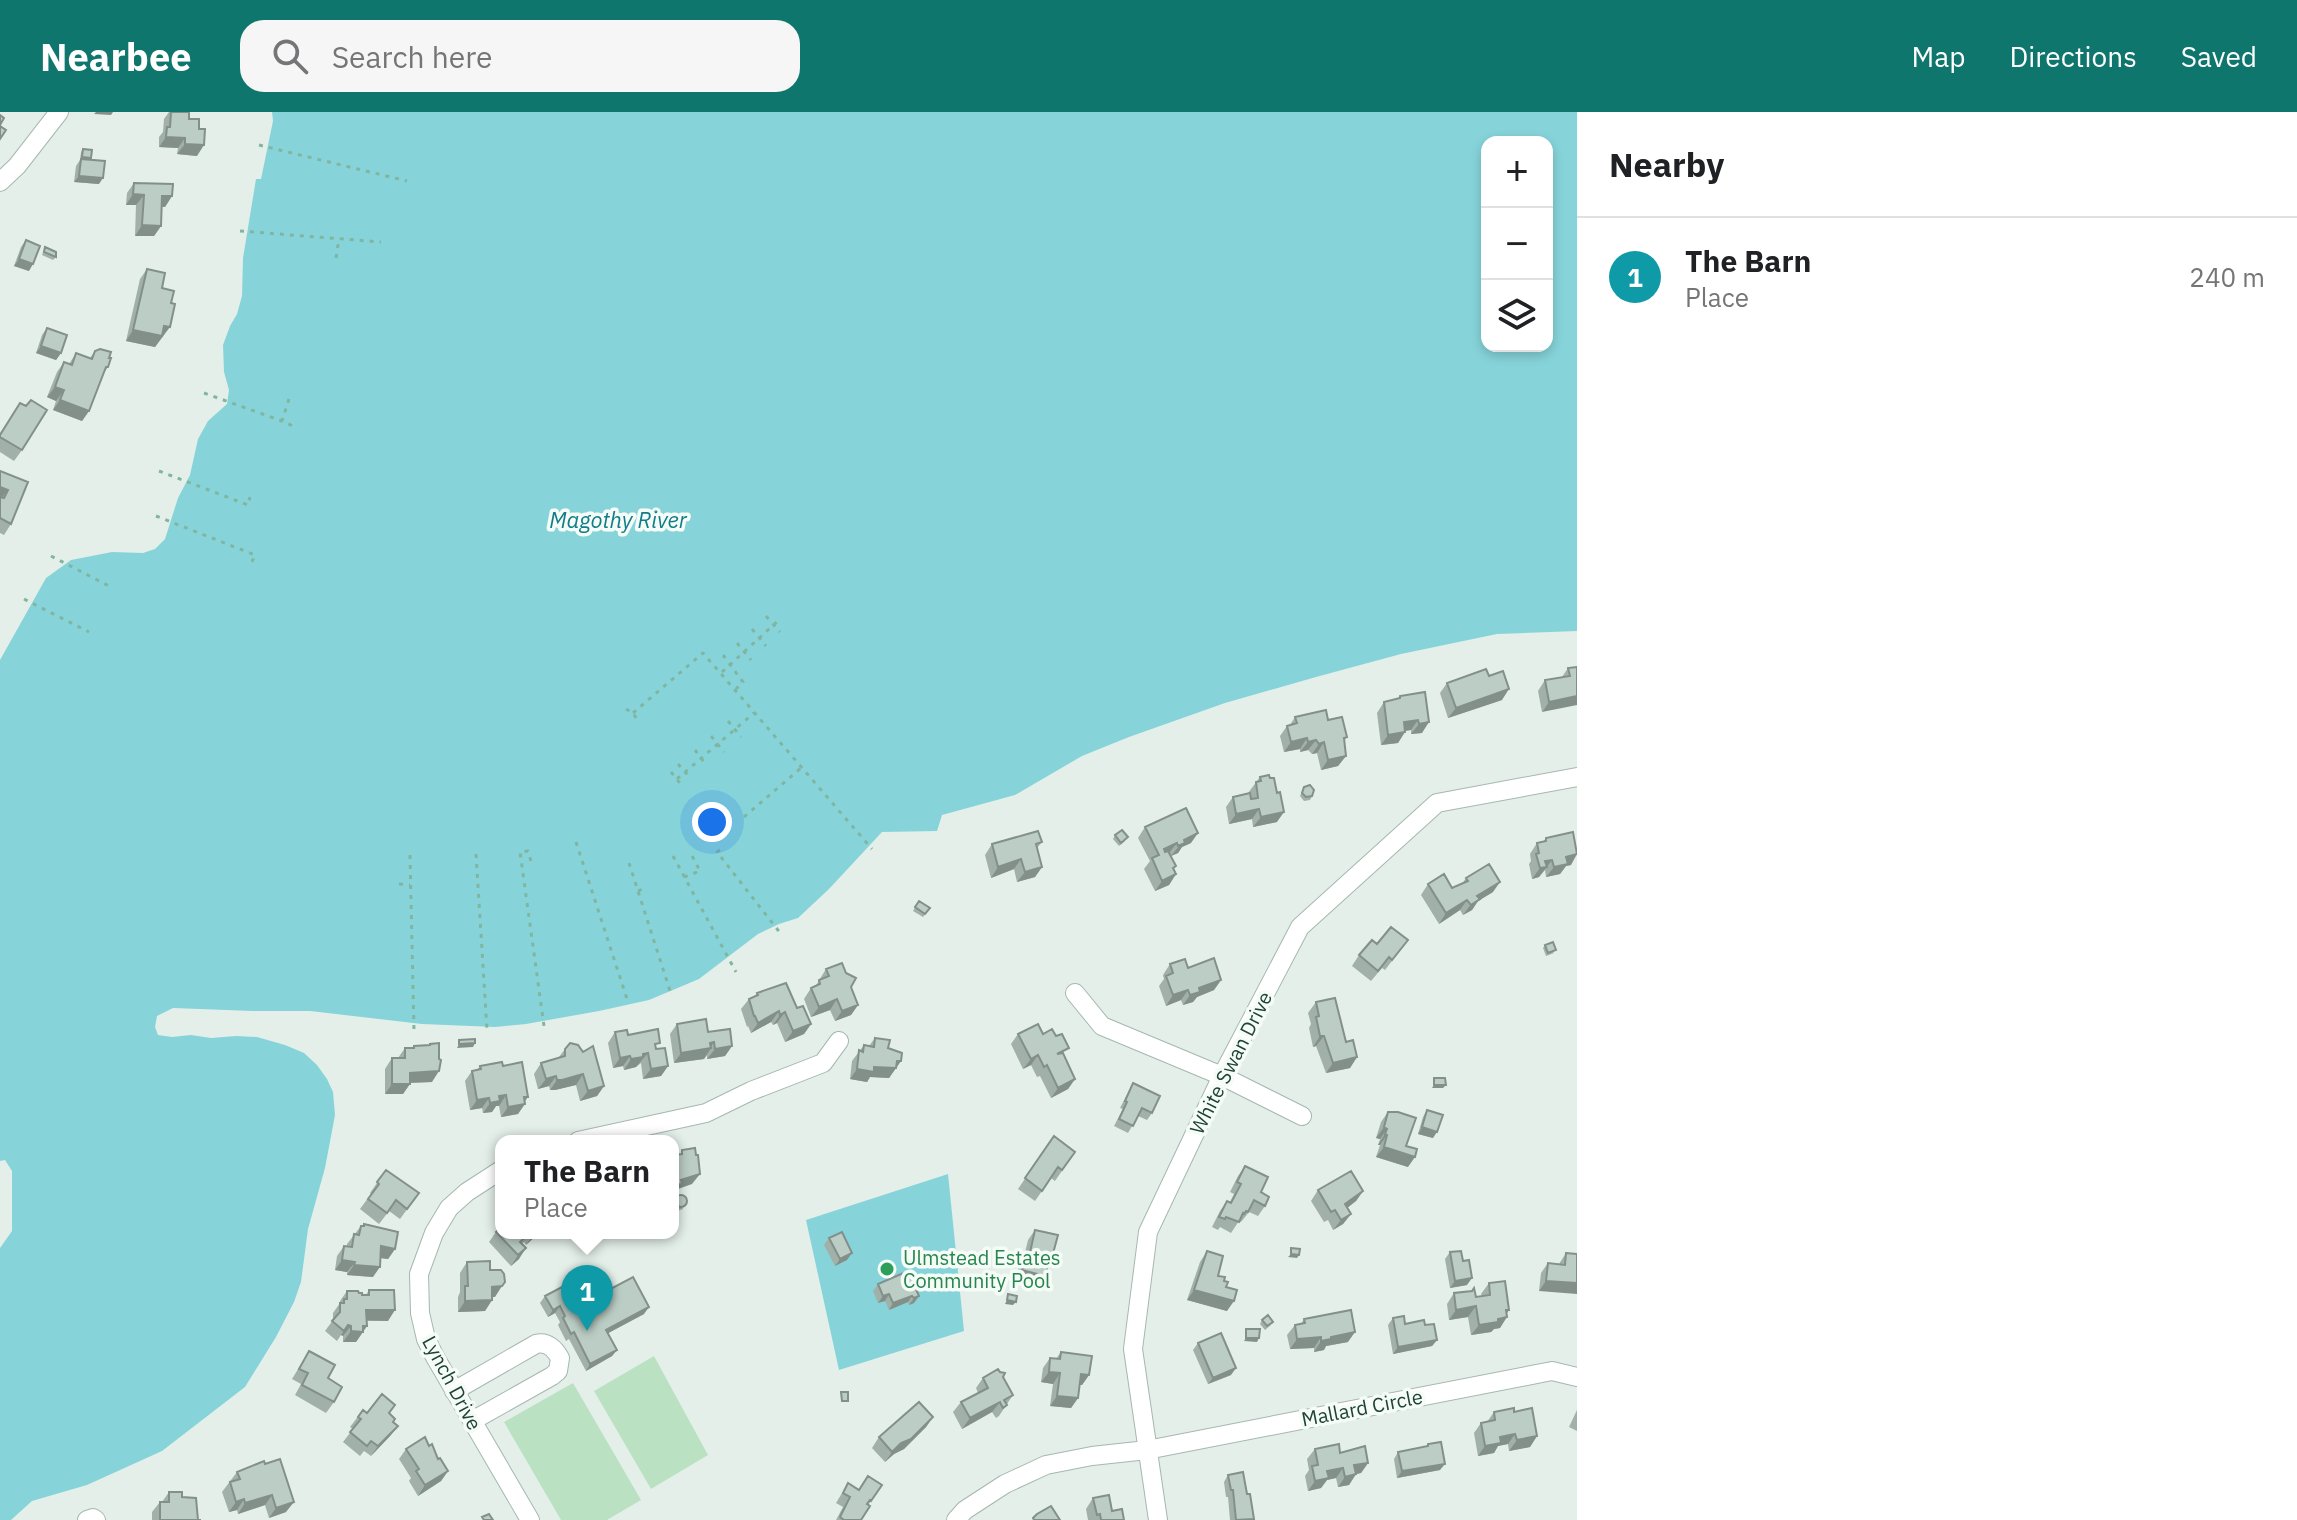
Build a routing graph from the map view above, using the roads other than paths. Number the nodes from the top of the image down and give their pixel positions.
1 (59, 112) edge
2 (0, 182) edge
3 (1577, 777) edge
4 (1075, 993) dead end
5 (839, 1041) dead end
6 (1222, 1076) junction
7 (1302, 1116) dead end
8 (605, 1135) edge
9 (495, 1174) edge
10 (1577, 1377) edge
11 (454, 1391) junction
12 (472, 1421) junction
13 (1147, 1450) junction
14 (87, 1520) edge
15 (96, 1520) edge
16 (530, 1520) edge
17 (956, 1520) edge
18 (1158, 1520) edge

1 - 2 street
3 - 6 street, White Swan Drive
4 - 6 street
5 - 8 street
6 - 7 street
6 - 13 street, White Swan Drive
9 - 11 street, Lynch Drive
10 - 13 street, Mallard Circle
11 - 12 street, Lynch Drive
11 - 12 street
12 - 16 street, Lynch Drive
13 - 17 street, Mallard Circle
13 - 18 street, White Swan Drive
14 - 15 street

